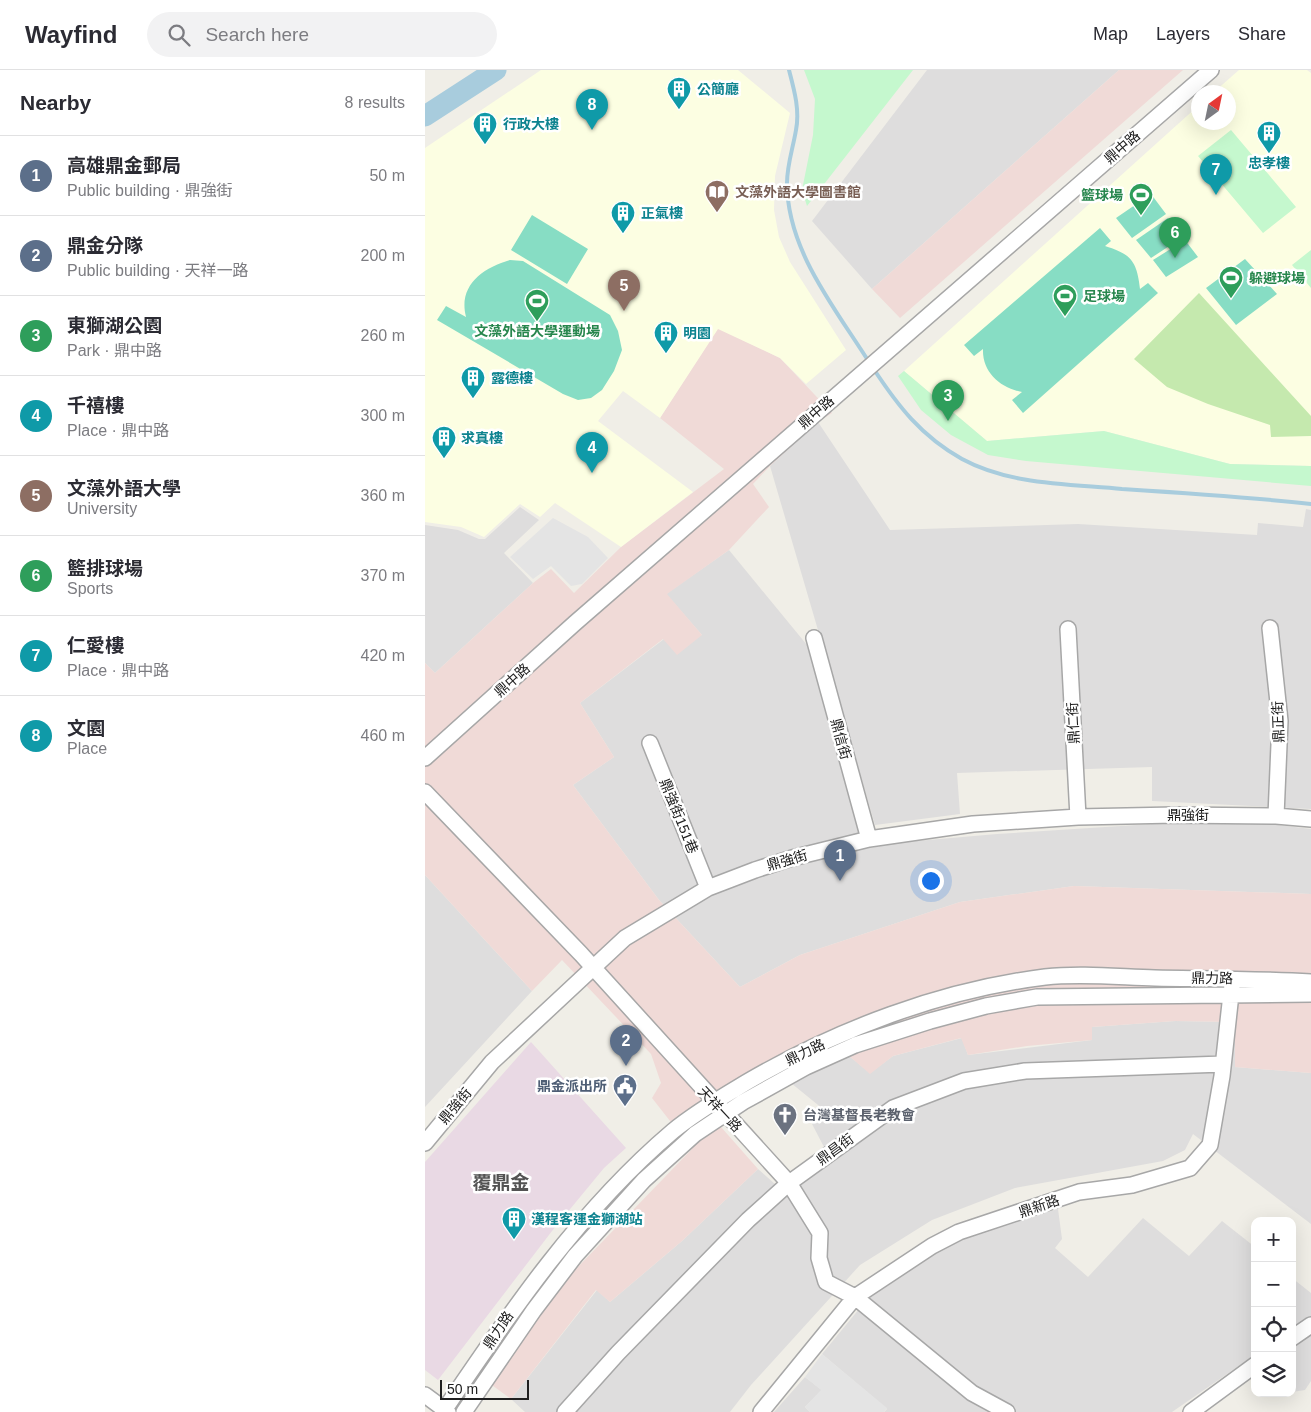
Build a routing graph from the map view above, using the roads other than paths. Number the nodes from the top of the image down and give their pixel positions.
1 (1211, 70) edge
2 (1270, 628) dead end
3 (1068, 629) dead end
4 (814, 638) dead end
5 (650, 744) dead end
6 (425, 758) edge
7 (425, 792) edge
8 (1276, 816) junction
9 (1078, 817) junction
10 (1311, 819) edge
11 (869, 839) junction
12 (708, 888) junction
13 (593, 968) junction
14 (1311, 982) edge
15 (1231, 986) junction
16 (1311, 994) edge
17 (1223, 1064) junction
18 (713, 1102) junction
19 (724, 1114) junction
20 (428, 1133) edge
21 (789, 1183) junction
22 (855, 1297) junction
23 (1311, 1325) edge
24 (1296, 1335) edge
25 (1251, 1368) edge
26 (425, 1395) edge
27 (445, 1411) edge
28 (464, 1412) edge
29 (565, 1412) edge
30 (761, 1412) edge
31 (1007, 1412) edge
32 (1191, 1412) edge

1 - 6 street, 鼎中路
2 - 8 street, 鼎正街
3 - 9 street, 鼎仁街
4 - 11 street, 鼎信街
5 - 12 street, 鼎強街151巷
7 - 13 street, 天祥一路
8 - 9 street, 鼎強街
8 - 10 street, 鼎強街
9 - 11 street, 鼎強街
11 - 12 street, 鼎強街
12 - 13 street, 鼎強街
13 - 18 street, 天祥一路
13 - 20 street, 鼎強街
14 - 15 street, 鼎力路
15 - 16 street, 鼎力路
15 - 17 street, 鼎新路
15 - 18 street, 鼎力路
15 - 19 street, 鼎力路
17 - 21 street, 鼎昌街
17 - 22 street, 鼎新路
18 - 19 street, 天祥一路
18 - 27 street, 鼎力路
19 - 21 street, 天祥一路
19 - 28 street, 鼎力路
21 - 22 street, 天祥一路
21 - 29 street, 鼎昌街
22 - 30 street, 鼎新路
22 - 31 street, 天祥一路
23 - 24 street
25 - 32 street
26 - 27 street

